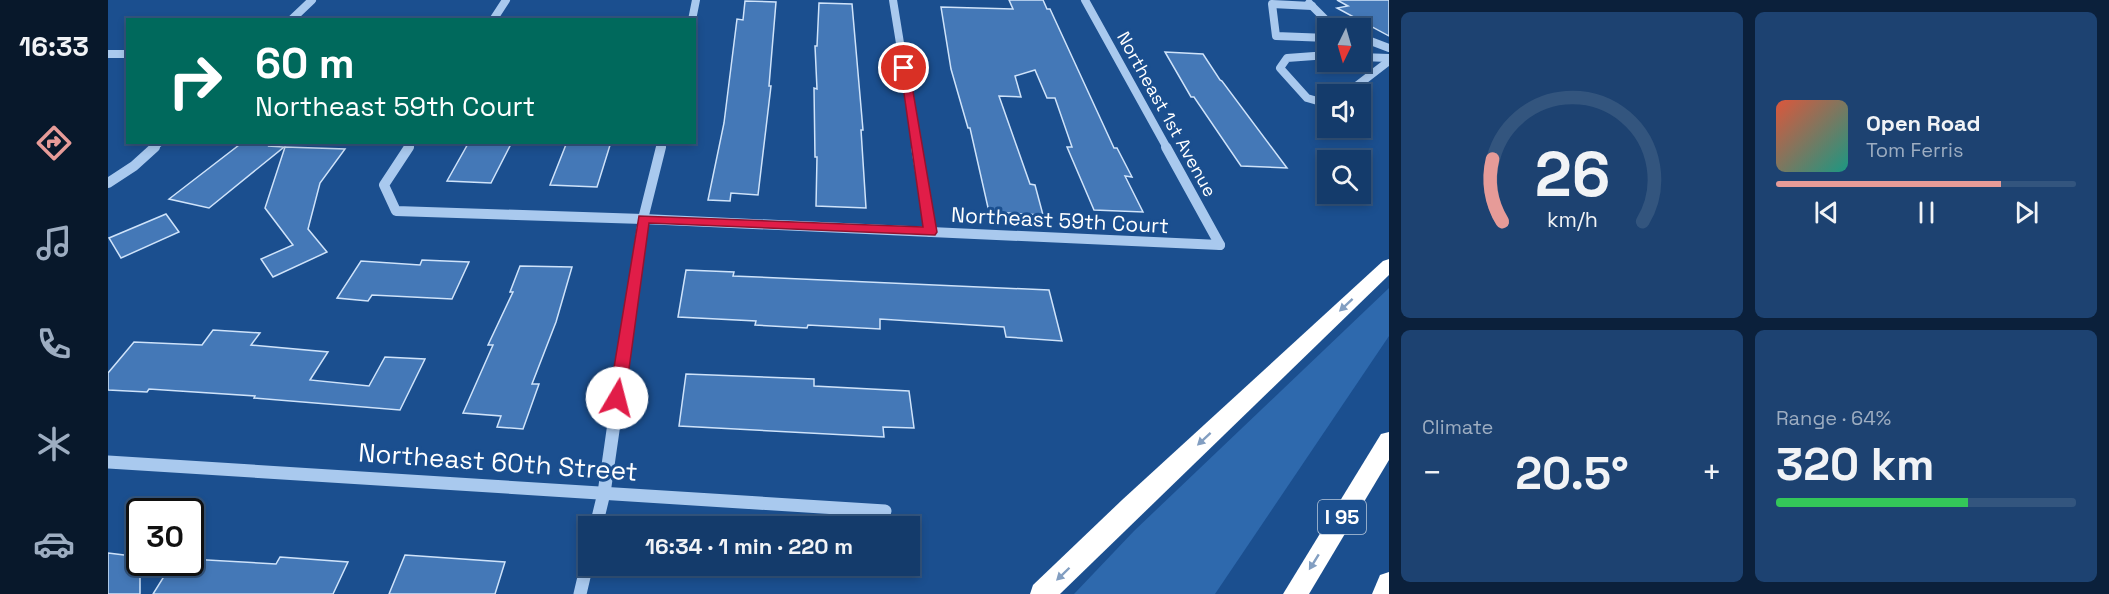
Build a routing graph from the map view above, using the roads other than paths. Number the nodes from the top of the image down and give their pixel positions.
1 (312, 0) edge
2 (506, 0) edge
3 (696, 0) edge
4 (893, 0) edge
5 (1086, 0) edge
6 (1309, 2) edge
7 (293, 18) edge
8 (494, 18) edge
9 (692, 18) edge
10 (1323, 18) edge
11 (1317, 38) edge
12 (1371, 41) edge
13 (1389, 48) edge
14 (108, 54) edge
15 (126, 54) edge
16 (1317, 56) edge
17 (1371, 58) edge
18 (1389, 60) edge
19 (1359, 84) edge
20 (1317, 101) edge
21 (158, 144) edge
22 (411, 144) edge
23 (662, 144) edge
24 (108, 183) edge
25 (643, 219) junction
26 (930, 232) junction
27 (1220, 244) joint
28 (1389, 265) edge
29 (1389, 441) edge
30 (108, 462) edge
31 (604, 492) junction
32 (885, 511) dead end
33 (598, 516) edge
34 (584, 576) edge
35 (1389, 584) edge
36 (580, 594) edge
37 (1042, 594) edge
38 (1295, 594) edge
39 (1384, 594) edge

1 - 7 street
2 - 8 street
3 - 9 street
4 - 26 street
5 - 27 street, Northeast 1st Avenue
6 - 10 street
6 - 11 street
12 - 13 street
14 - 15 street
16 - 20 street
17 - 18 street
18 - 19 street
21 - 24 street
22 - 25 street, Northeast 59th Court
23 - 25 street
25 - 26 street, Northeast 59th Court
25 - 31 street
26 - 27 street, Northeast 59th Court
28 -> 37 highway
29 -> 38 highway, I 95
30 - 31 street, Northeast 60th Street
31 - 32 street, Northeast 60th Street
31 - 33 street
34 - 36 street
35 - 39 highway

